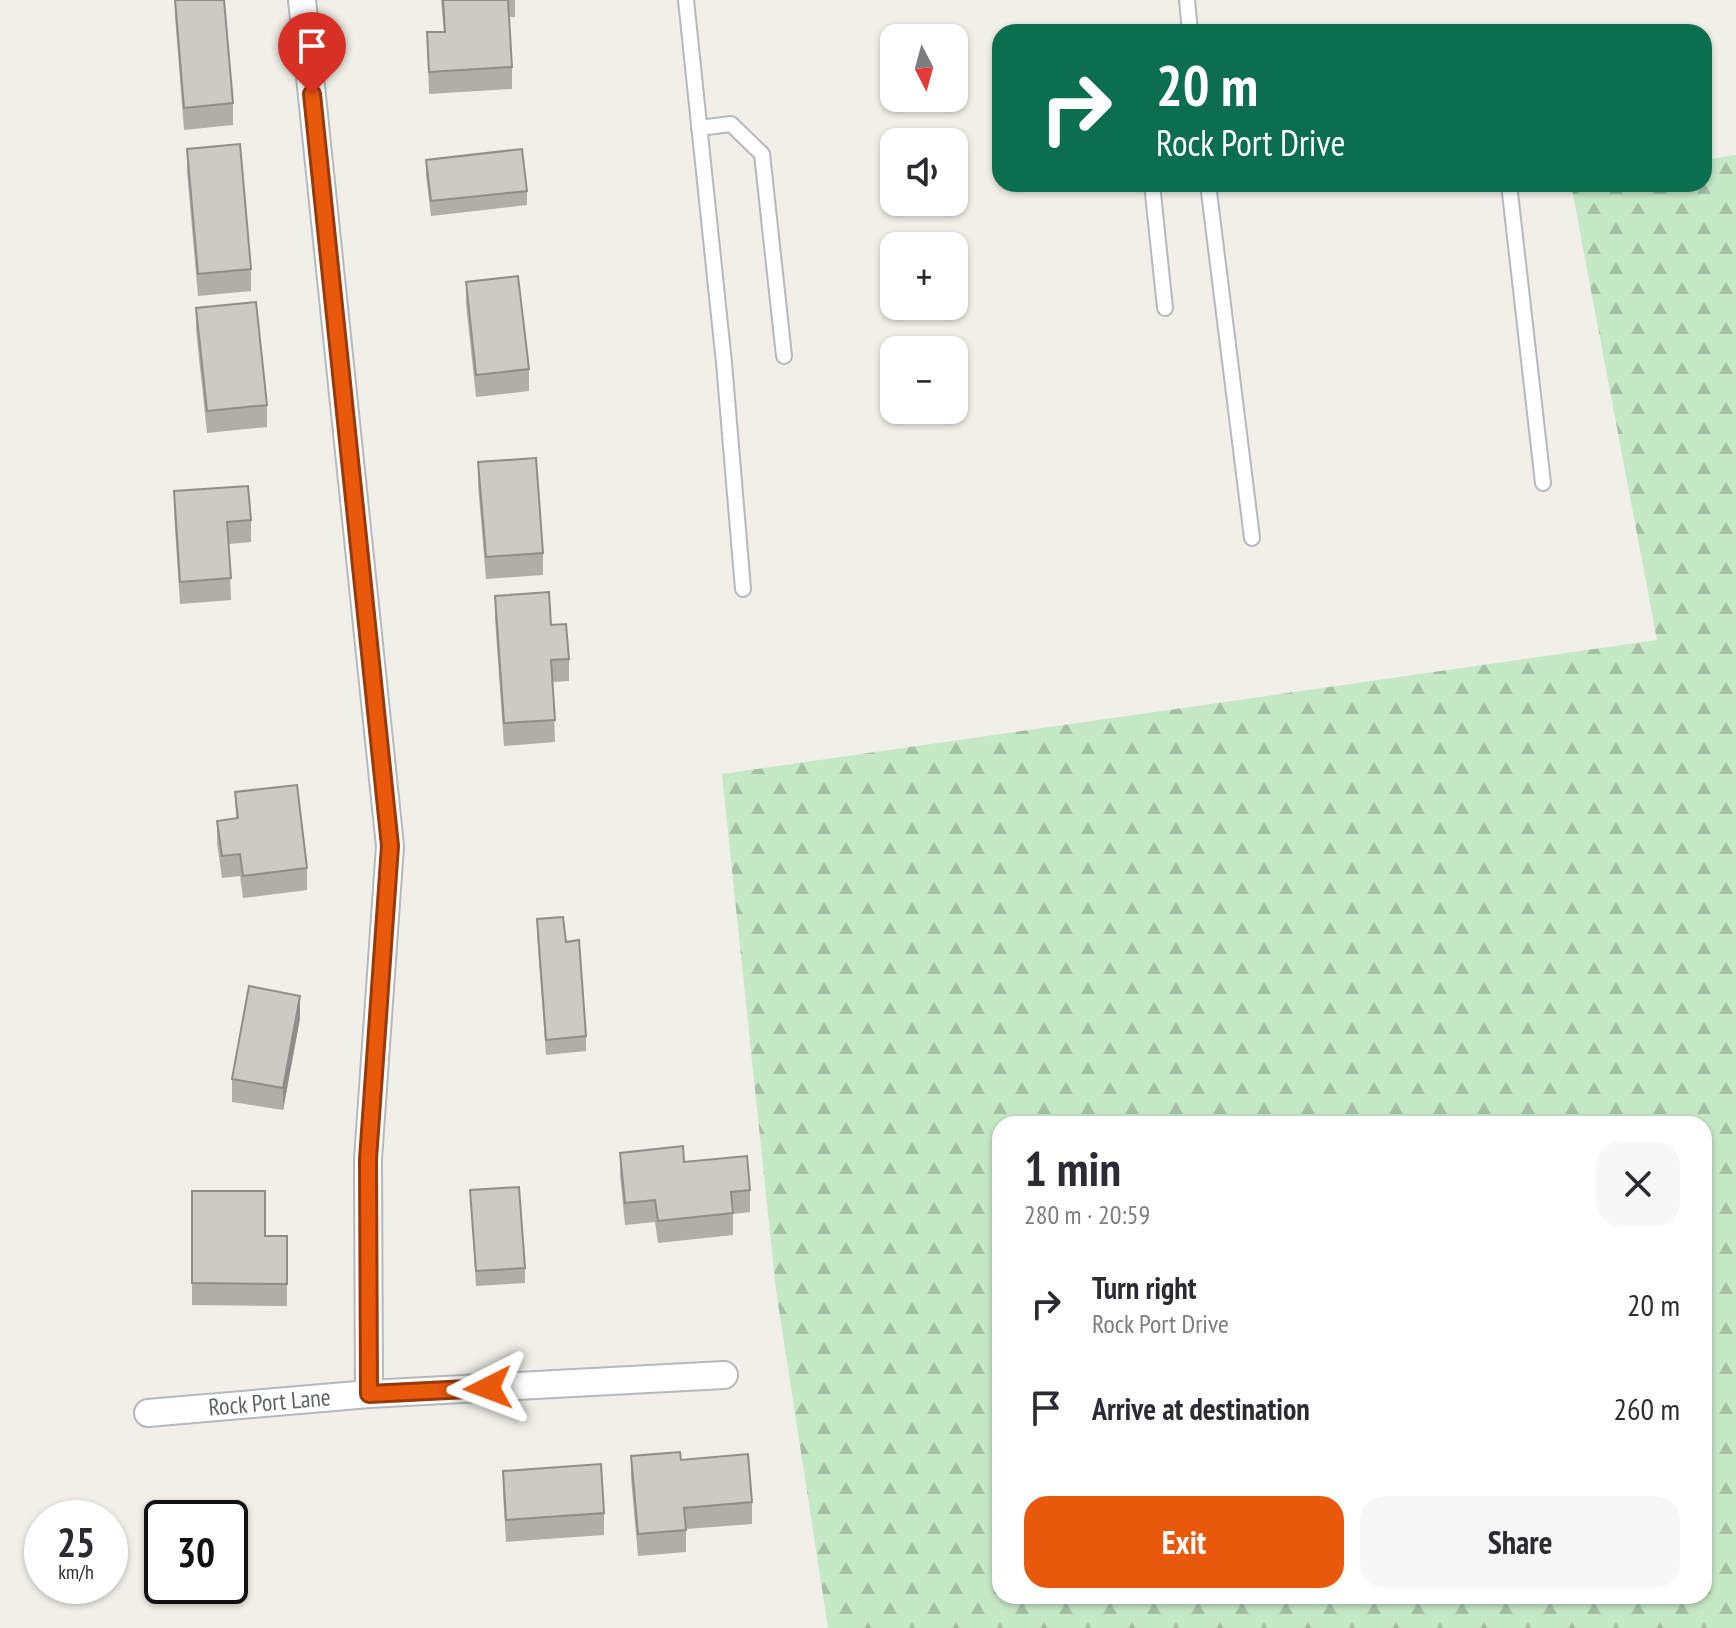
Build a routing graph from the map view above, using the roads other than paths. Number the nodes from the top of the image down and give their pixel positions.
1 (302, 0) edge
2 (686, 0) edge
3 (1187, 0) edge
4 (1189, 24) edge
5 (699, 128) junction
6 (1153, 192) edge
7 (1209, 192) edge
8 (1510, 192) edge
9 (1165, 308) dead end
10 (784, 356) dead end
11 (1543, 483) dead end
12 (1252, 538) dead end
13 (743, 589) dead end
14 (724, 1375) dead end
15 (369, 1394) junction
16 (148, 1413) dead end

1 - 15 street
2 - 5 lane
3 - 4 lane
5 - 10 lane
5 - 13 lane
6 - 9 lane
7 - 12 lane
8 - 11 lane
14 - 15 street, Rock Port Lane
15 - 16 street, Rock Port Lane

